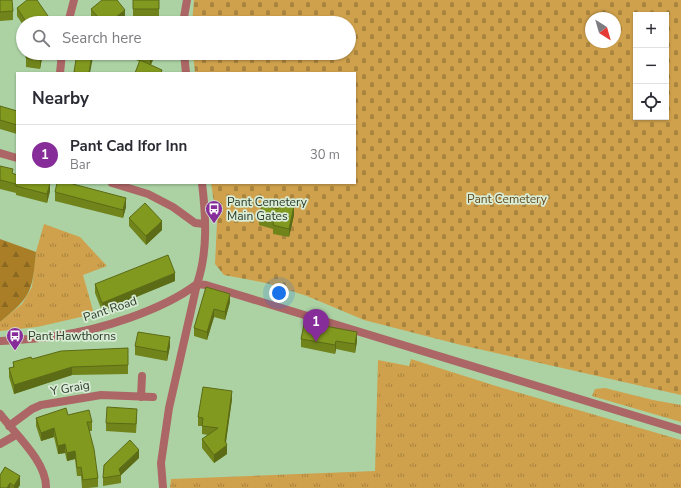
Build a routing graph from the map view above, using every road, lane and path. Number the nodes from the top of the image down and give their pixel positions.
1 (74, 0) edge
2 (187, 0) edge
3 (70, 16) edge
4 (184, 16) edge
5 (61, 60) edge
6 (185, 60) edge
7 (60, 72) edge
8 (186, 72) edge
9 (0, 153) edge
10 (16, 158) edge
11 (115, 184) edge
12 (202, 184) edge
13 (205, 224) junction
14 (197, 284) junction
15 (0, 341) edge
16 (142, 376) dead end
17 (141, 397) junction
18 (153, 397) dead end
19 (0, 414) edge
20 (9, 426) junction
21 (681, 430) edge
22 (16, 435) junction
23 (0, 444) edge
24 (46, 488) edge
25 (163, 488) edge

1 - 3 street
2 - 4 street
5 - 7 street
6 - 8 street
9 - 10 street
11 - 13 street
12 - 13 street
13 - 14 street
14 - 15 street, Pant Road
14 - 21 street
14 - 25 street
16 - 17 street
17 - 18 street, Y Graig
17 - 20 street, Y Graig
19 - 20 street
20 - 22 street
22 - 23 street
22 - 24 street

